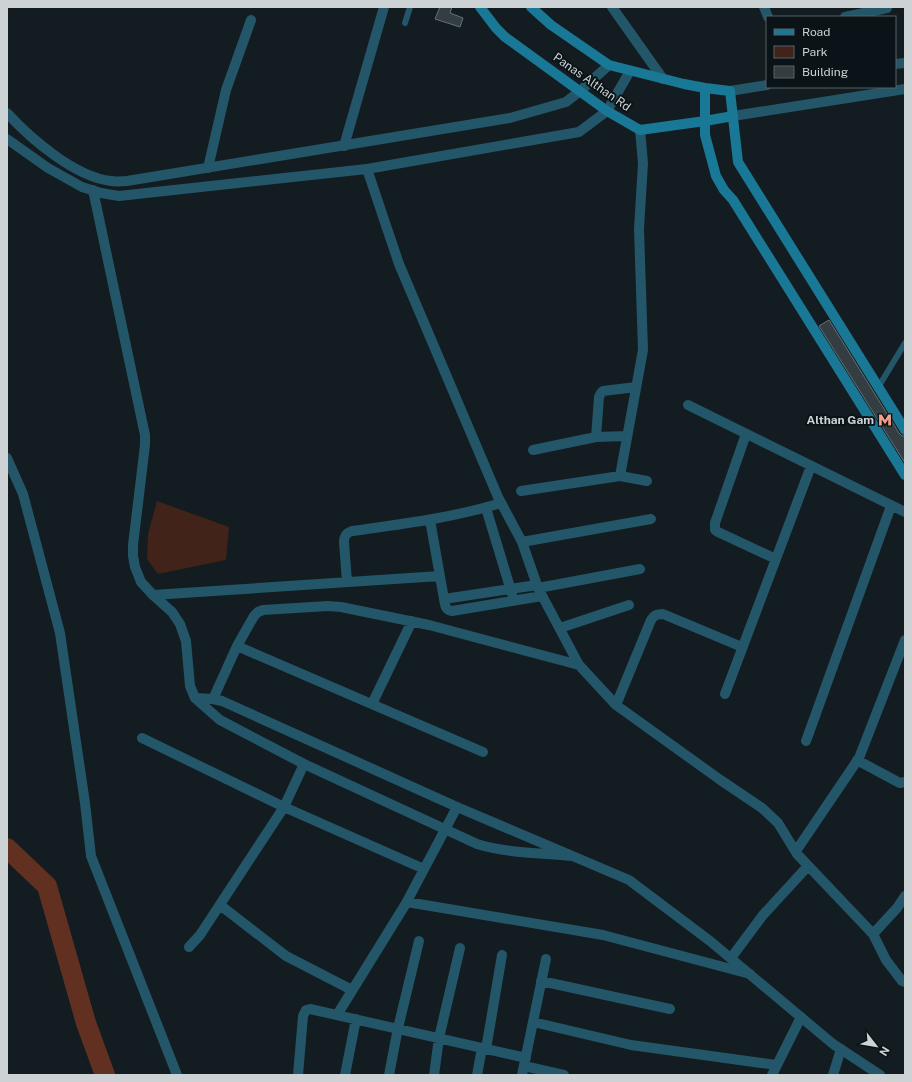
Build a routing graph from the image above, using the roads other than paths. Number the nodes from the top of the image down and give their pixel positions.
1 (384, 7) edge
2 (410, 7) edge
3 (480, 7) edge
4 (531, 7) edge
5 (612, 7) edge
6 (887, 8) dead end
7 (850, 16) edge
8 (251, 20) dead end
9 (405, 23) dead end
10 (609, 65) junction
11 (630, 70) junction
12 (663, 79) junction
13 (766, 85) edge
14 (705, 88) junction
15 (905, 89) edge
16 (580, 91) junction
17 (730, 91) junction
18 (607, 111) junction
19 (7, 113) edge
20 (733, 116) junction
21 (705, 121) junction
22 (640, 130) junction
23 (7, 139) edge
24 (344, 146) junction
25 (208, 168) junction
26 (367, 169) junction
27 (93, 190) junction
28 (905, 343) edge
29 (879, 386) junction
30 (636, 387) junction
31 (688, 405) dead end
32 (905, 430) edge
33 (746, 434) junction
34 (627, 436) junction
35 (596, 437) junction
36 (533, 450) dead end
37 (7, 458) edge
38 (811, 466) junction
39 (905, 475) edge
40 (620, 476) junction
41 (647, 481) dead end
42 (521, 491) dead end
43 (501, 504) junction
44 (891, 506) junction
45 (486, 508) junction
46 (905, 512) edge
47 (651, 519) dead end
48 (430, 520) junction
49 (522, 542) junction
50 (776, 559) junction
51 (640, 569) dead end
52 (440, 576) junction
53 (347, 582) junction
54 (511, 589) junction
55 (539, 590) junction
56 (153, 595) junction
57 (444, 599) junction
58 (514, 600) junction
59 (629, 605) dead end
60 (412, 621) junction
61 (560, 628) junction
62 (905, 640) edge
63 (237, 646) junction
64 (742, 647) junction
65 (579, 665) junction
66 (725, 694) dead end
67 (194, 698) junction
68 (213, 699) junction
69 (372, 704) junction
70 (616, 705) junction
71 (142, 738) dead end
72 (806, 741) dead end
73 (483, 752) dead end
74 (858, 760) junction
75 (304, 764) junction
76 (905, 782) edge
77 (284, 807) junction
78 (457, 807) junction
79 (445, 830) junction
80 (796, 851) junction
81 (571, 856) junction
82 (808, 866) junction
83 (424, 869) junction
84 (905, 896) edge
85 (407, 902) junction
86 (220, 904) junction
87 (873, 934) junction
88 (419, 941) dead end
89 (189, 947) dead end
90 (460, 948) dead end
91 (502, 955) dead end
92 (731, 958) junction
93 (546, 959) dead end
94 (750, 974) junction
95 (541, 981) junction
96 (905, 982) edge
97 (352, 990) junction
98 (670, 1009) dead end
99 (337, 1015) junction
100 (801, 1017) junction
101 (356, 1019) junction
102 (533, 1022) junction
103 (398, 1028) junction
104 (439, 1038) junction
105 (484, 1048) junction
106 (840, 1049) junction
107 (776, 1065) junction
108 (524, 1066) edge
109 (177, 1075) edge
110 (298, 1075) edge
111 (345, 1075) edge
112 (389, 1075) edge
113 (434, 1075) edge
114 (477, 1075) edge
115 (564, 1075) edge
116 (772, 1075) edge
117 (833, 1075) edge
118 (880, 1075) edge

1 - 24 street
2 - 9 lane
3 - 16 main road, Panas Althan Rd
4 - 10 main road, Panas Althan Rd
5 - 12 street
6 - 7 street
8 - 25 street
10 - 11 main road, Panas Althan Rd
10 - 16 street
11 - 12 main road, Panas Althan Rd
11 - 18 street
12 - 14 main road, Panas Althan Rd
13 - 17 street
14 - 17 main road, Panas Althan Rd
14 - 21 main road
15 - 20 street
16 - 18 main road, Panas Althan Rd
16 - 24 street
17 - 20 main road
18 - 22 main road, Panas Althan Rd
18 - 26 street
19 - 25 street
20 - 21 main road
20 - 29 main road
21 - 22 main road
21 - 39 main road
22 - 30 street
23 - 27 street
24 - 25 street
26 - 27 street
26 - 43 street
27 - 56 street
28 - 29 lane
29 - 32 main road
30 - 34 street
30 - 35 street
31 - 33 street
33 - 38 street
33 - 50 street
34 - 35 street
34 - 40 street
35 - 36 street
37 - 109 street
38 - 44 street
38 - 50 street
40 - 41 street
40 - 42 street
43 - 45 street
43 - 49 street
44 - 46 street
44 - 72 street
45 - 48 street
45 - 54 street
47 - 49 street
48 - 52 street
48 - 53 street
49 - 55 street
50 - 64 street
51 - 55 street
52 - 53 street
52 - 57 street
53 - 56 street
54 - 55 street
54 - 57 street
54 - 58 street
55 - 58 street
55 - 61 street
56 - 67 street
57 - 58 street
59 - 61 street
60 - 63 street
60 - 65 street
60 - 69 street
61 - 65 street
62 - 74 street
63 - 68 street
63 - 69 street
64 - 66 street
64 - 70 street
65 - 70 street
67 - 68 street
67 - 75 street
68 - 78 street
69 - 73 street
70 - 80 street
71 - 77 street
74 - 76 street
74 - 80 street
75 - 77 street
75 - 79 street
77 - 83 street
77 - 86 street
78 - 79 street
78 - 81 street
79 - 81 street
79 - 83 street
80 - 82 street
81 - 92 street
82 - 87 street
82 - 92 street
83 - 85 street
84 - 87 street
85 - 94 street
85 - 97 street
86 - 89 street
86 - 97 street
87 - 96 street
88 - 103 street
90 - 104 street
91 - 105 street
92 - 94 street
93 - 95 street
94 - 100 street
95 - 98 street
95 - 102 street
97 - 99 street
99 - 101 street
99 - 110 street
100 - 106 street
100 - 107 street
101 - 103 street
101 - 111 street
102 - 107 street
102 - 108 street
103 - 104 street
103 - 112 street
104 - 105 street
104 - 113 street
105 - 108 street
105 - 114 street
106 - 117 street
106 - 118 street
107 - 116 street
108 - 115 street

